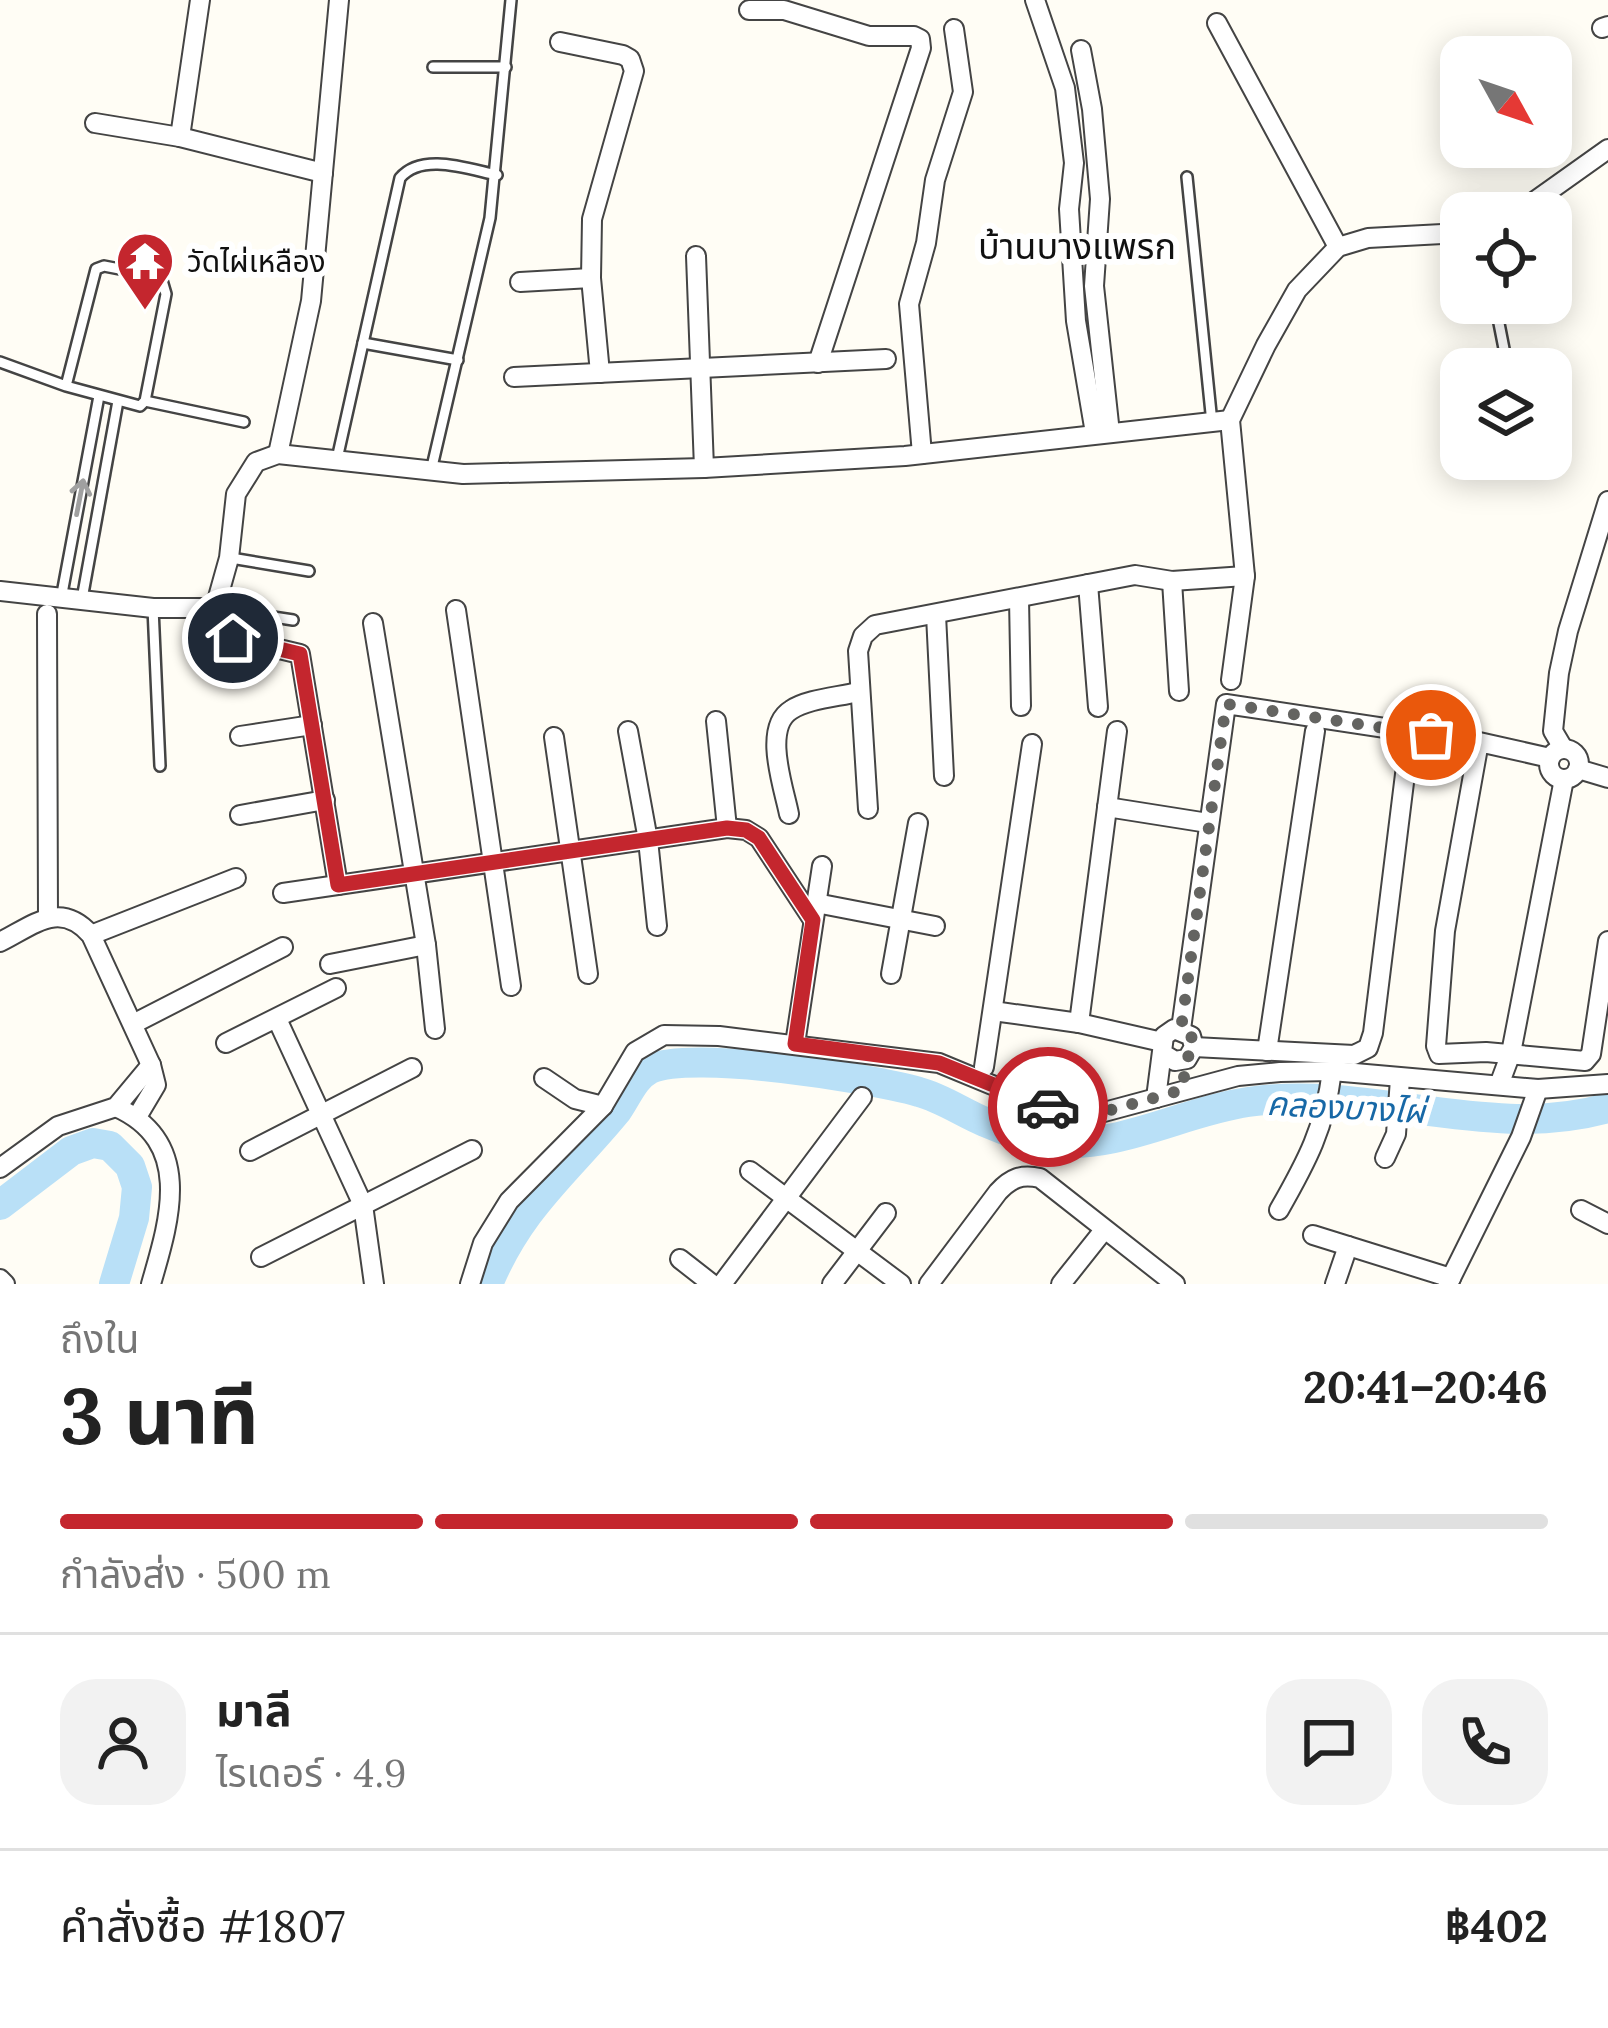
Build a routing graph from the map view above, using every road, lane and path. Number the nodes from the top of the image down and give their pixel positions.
1 (200, 0) edge
2 (338, 0) edge
3 (512, 0) edge
4 (1034, 0) edge
5 (749, 10) dead end
6 (1217, 23) dead end
7 (954, 29) dead end
8 (560, 42) dead end
9 (1081, 50) dead end
10 (433, 67) dead end
11 (506, 67) junction
12 (95, 123) dead end
13 (180, 137) junction
14 (1608, 149) edge
15 (323, 173) junction
16 (496, 175) junction
17 (1187, 177) dead end
18 (1548, 192) edge
19 (1440, 233) edge
20 (1338, 247) junction
21 (696, 256) dead end
22 (591, 278) junction
23 (520, 282) dead end
24 (363, 343) junction
25 (886, 359) dead end
26 (458, 360) junction
27 (0, 362) edge
28 (818, 363) junction
29 (700, 367) junction
30 (600, 373) junction
31 (514, 376) dead end
32 (66, 386) junction
33 (100, 396) junction
34 (118, 401) junction
35 (145, 401) junction
36 (1221, 421) junction
37 (244, 422) dead end
38 (1103, 433) junction
39 (278, 454) junction
40 (922, 454) junction
41 (337, 461) junction
42 (704, 468) junction
43 (431, 471) junction
44 (1608, 501) edge
45 (229, 557) junction
46 (309, 571) dead end
47 (1245, 576) junction
48 (1172, 581) junction
49 (1088, 584) junction
50 (0, 591) edge
51 (72, 599) junction
52 (1018, 599) junction
53 (153, 608) junction
54 (215, 608) junction
55 (456, 610) dead end
56 (47, 614) dead end
57 (936, 615) junction
58 (293, 620) dead end
59 (373, 623) dead end
60 (233, 638) dead end
61 (1232, 680) dead end
62 (1179, 691) dead end
63 (858, 692) junction
64 (1021, 706) dead end
65 (1098, 707) dead end
66 (716, 722) dead end
67 (312, 725) junction
68 (628, 731) dead end
69 (1118, 731) dead end
70 (1315, 731) dead end
71 (240, 736) dead end
72 (554, 737) dead end
73 (1471, 741) dead end
74 (1409, 742) dead end
75 (1032, 744) dead end
76 (1557, 753) junction
77 (160, 766) dead end
78 (1571, 774) junction
79 (944, 776) dead end
80 (1608, 778) edge
81 (325, 800) junction
82 (1108, 806) junction
83 (868, 809) dead end
84 (789, 814) dead end
85 (240, 815) dead end
86 (918, 823) dead end
87 (1208, 823) junction
88 (727, 828) junction
89 (647, 840) junction
90 (571, 851) junction
91 (491, 862) junction
92 (822, 866) dead end
93 (413, 871) junction
94 (236, 878) dead end
95 (338, 885) junction
96 (283, 892) dead end
97 (814, 912) junction
98 (48, 918) junction
99 (901, 919) junction
100 (657, 926) dead end
101 (935, 926) dead end
102 (91, 935) junction
103 (1608, 941) edge
104 (0, 942) edge
105 (426, 946) junction
106 (283, 947) dead end
107 (330, 964) dead end
108 (588, 974) dead end
109 (891, 974) dead end
110 (511, 986) dead end
111 (336, 988) dead end
112 (993, 1011) junction
113 (277, 1018) junction
114 (1079, 1023) junction
115 (134, 1024) junction
116 (1181, 1029) junction
117 (435, 1030) dead end
118 (226, 1043) dead end
119 (795, 1044) junction
120 (1163, 1048) junction
121 (1267, 1051) junction
122 (1191, 1053) junction
123 (1511, 1053) junction
124 (151, 1065) junction
125 (984, 1067) dead end
126 (412, 1068) dead end
127 (544, 1078) dead end
128 (1331, 1081) junction
129 (1608, 1084) edge
130 (1499, 1085) junction
131 (1399, 1087) junction
132 (1182, 1090) junction
133 (862, 1097) dead end
134 (1156, 1098) junction
135 (1537, 1098) junction
136 (603, 1106) junction
137 (116, 1107) junction
138 (321, 1116) junction
139 (137, 1117) junction
140 (472, 1150) dead end
141 (250, 1151) dead end
142 (1385, 1158) dead end
143 (0, 1168) edge
144 (750, 1171) dead end
145 (785, 1197) junction
146 (363, 1205) junction
147 (1279, 1210) dead end
148 (1581, 1210) dead end
149 (886, 1213) dead end
150 (1608, 1224) edge
151 (1104, 1230) junction
152 (1313, 1235) dead end
153 (1348, 1246) junction
154 (856, 1253) junction
155 (261, 1257) dead end
156 (680, 1259) dead end
157 (1450, 1281) edge
158 (151, 1284) edge
159 (374, 1284) edge
160 (470, 1284) edge
161 (712, 1284) edge
162 (722, 1284) edge
163 (832, 1284) edge
164 (901, 1284) edge
165 (929, 1284) edge
166 (1061, 1284) edge
167 (1175, 1284) edge
168 (1335, 1284) edge

1 - 13 street
2 - 15 street
3 - 11 lane
4 - 38 street
5 - 28 street
6 - 20 street
7 - 40 street
8 - 22 street
9 - 38 street
10 - 11 lane
11 - 16 lane
12 - 13 street
13 - 15 street
14 - 18 street
15 - 39 street
16 - 24 lane
16 - 26 lane
17 - 36 lane
19 - 20 street
20 - 36 street
21 - 29 street
22 - 23 street
22 - 30 street
24 - 26 lane
24 - 41 lane
25 - 28 street
26 - 43 lane
27 - 32 lane
28 - 29 street
29 - 30 street
29 - 42 street
30 - 31 street
32 - 33 lane
32 - 35 lane
33 - 34 lane
51 -> 33 lane
34 - 35 lane
34 - 51 lane
35 - 37 lane
36 - 38 street
36 - 47 street
38 - 40 street
39 - 41 street
39 - 45 street
40 - 42 street
41 - 43 street
42 - 43 street
44 - 76 street
45 - 46 lane
45 - 54 street
47 - 48 street
47 - 61 street
48 - 49 street
48 - 62 street
49 - 52 street
49 - 65 street
50 - 51 street
51 - 53 street
52 - 57 street
52 - 64 street
53 - 54 street
53 - 77 lane
54 - 58 lane
55 - 91 street
56 - 98 street
57 - 63 street
57 - 79 street
59 - 93 street
60 - 67 street
63 - 83 street
63 - 84 street
66 - 88 street
67 - 71 street
67 - 81 street
68 - 89 street
69 - 82 street
70 - 121 street
72 - 90 street
73 - 87 street
74 - 121 street
75 - 112 street
76 - 78 street
76 - 123 street
78 - 80 street
78 - 123 street
81 - 85 street
81 - 95 street
82 - 87 street
82 - 114 street
86 - 99 street
87 - 116 street
88 - 89 street
88 - 97 street
89 - 90 street
89 - 100 street
90 - 91 street
90 - 108 street
91 - 93 street
91 - 110 street
92 - 97 street
93 - 95 street
93 - 105 street
94 - 102 street
95 - 96 street
97 - 99 street
97 - 119 street
98 - 102 street
98 - 104 street
99 - 101 street
99 - 109 street
102 - 115 street
103 - 123 street
105 - 107 street
105 - 117 street
106 - 115 street
111 - 113 street
112 - 114 street
112 - 125 street
113 - 118 street
113 - 138 street
114 - 120 street
115 - 124 street
116 - 120 street
116 - 122 street
119 - 134 street
119 - 136 street
120 - 122 street
120 - 134 street
121 - 122 street
122 - 132 street
123 - 130 street
124 - 137 street
124 - 139 street
126 - 138 street
127 - 136 street
128 - 131 street
128 - 132 street
128 - 147 street
129 - 135 street
130 - 131 street
130 - 135 street
131 - 142 street
132 - 134 street
133 - 145 street
135 - 157 street
136 - 160 street
137 - 139 street
137 - 143 street
138 - 141 street
138 - 146 street
139 - 158 street
140 - 146 street
144 - 145 street
145 - 154 street
145 - 162 street
146 - 155 street
146 - 159 street
148 - 150 street
149 - 154 street
151 - 165 street
151 - 166 street
151 - 167 street
152 - 153 street
153 - 157 street
153 - 168 street
154 - 163 street
154 - 164 street
156 - 161 street

